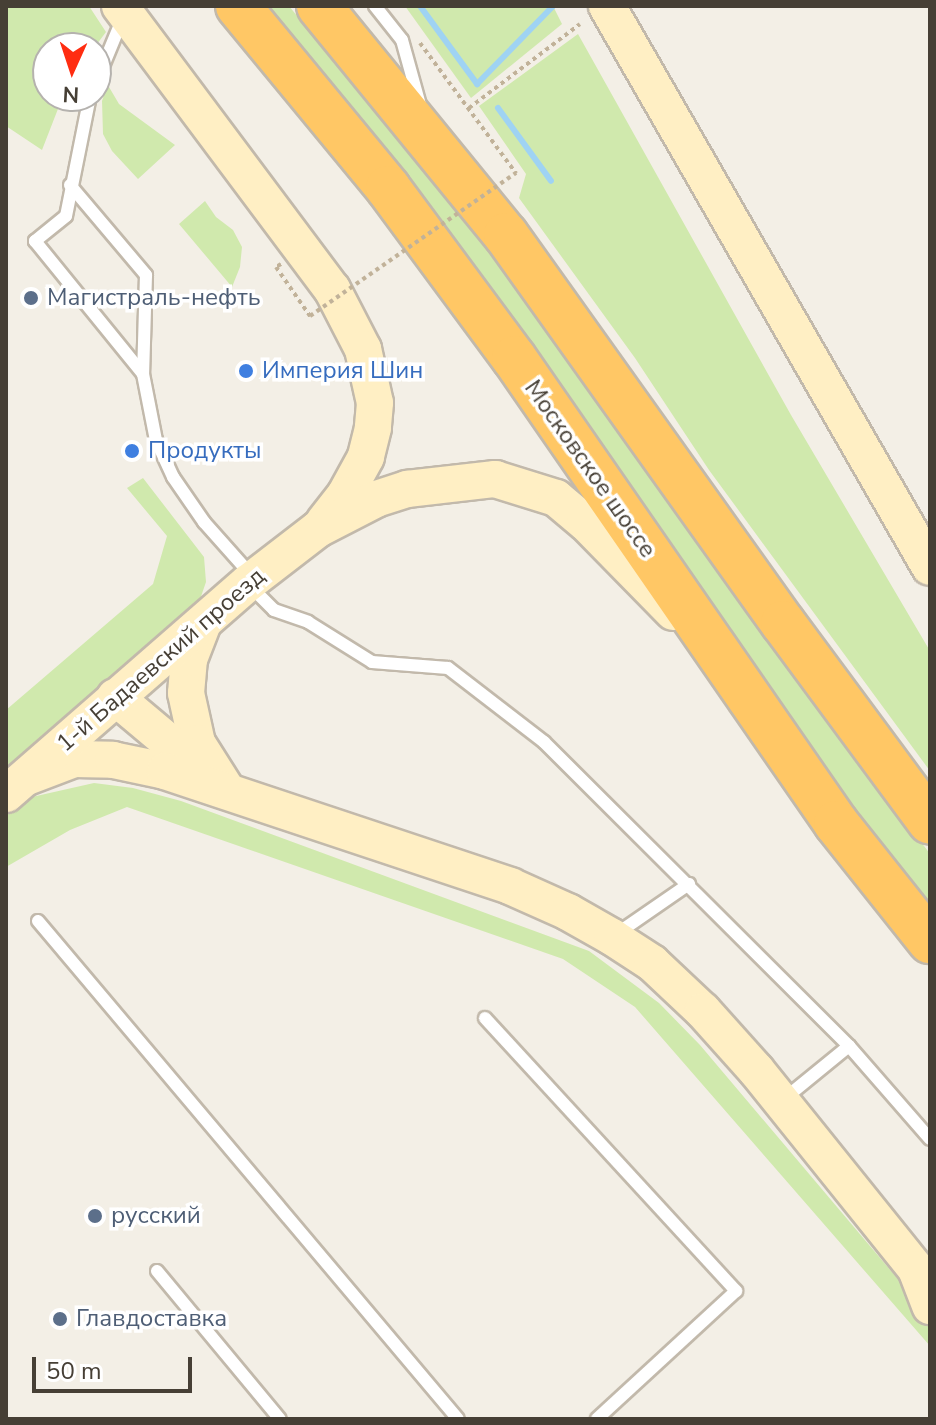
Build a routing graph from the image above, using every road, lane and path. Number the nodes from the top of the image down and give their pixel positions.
1 (238, 6) edge
2 (319, 6) edge
3 (375, 6) edge
4 (122, 10) edge
5 (593, 15) edge
6 (412, 31) dead end
7 (112, 38) edge
8 (469, 108) junction
9 (86, 112) edge
10 (430, 138) junction
11 (70, 185) junction
12 (276, 267) dead end
13 (143, 374) junction
14 (318, 529) junction
15 (930, 567) edge
16 (251, 581) junction
17 (205, 620) junction
18 (725, 665) junction
19 (115, 697) junction
20 (16, 786) edge
21 (226, 789) junction
22 (930, 822) edge
23 (689, 884) junction
24 (38, 921) dead end
25 (612, 937) junction
26 (930, 941) edge
27 (485, 1018) dead end
28 (849, 1046) junction
29 (781, 1101) junction
30 (930, 1139) edge
31 (157, 1271) dead end
32 (923, 1273) edge
33 (930, 1306) edge
34 (280, 1419) edge
35 (458, 1419) edge
36 (597, 1419) edge

1 - 18 highway, Московское шоссе
2 - 10 highway
3 - 10 lane
4 - 7 lane
4 - 14 street
5 - 8 path
5 - 15 street
6 - 8 path
8 - 12 path, bridge
9 - 11 lane
10 - 22 highway
11 - 13 lane
11 - 13 lane
13 - 16 lane
14 - 16 street, 1-й Бадаевский проезд
14 - 18 street
16 - 17 street, 1-й Бадаевский проезд
16 - 23 lane
17 - 19 street, 1-й Бадаевский проезд
17 - 21 street
18 - 26 highway, Московское шоссе
19 - 20 street, 1-й Бадаевский проезд
19 - 21 street
20 - 21 street
21 - 25 street
23 - 25 lane
23 - 28 lane
24 - 35 lane
25 - 29 street
27 - 36 lane
28 - 29 lane
28 - 30 lane
29 - 32 street
31 - 34 lane
32 - 33 street

